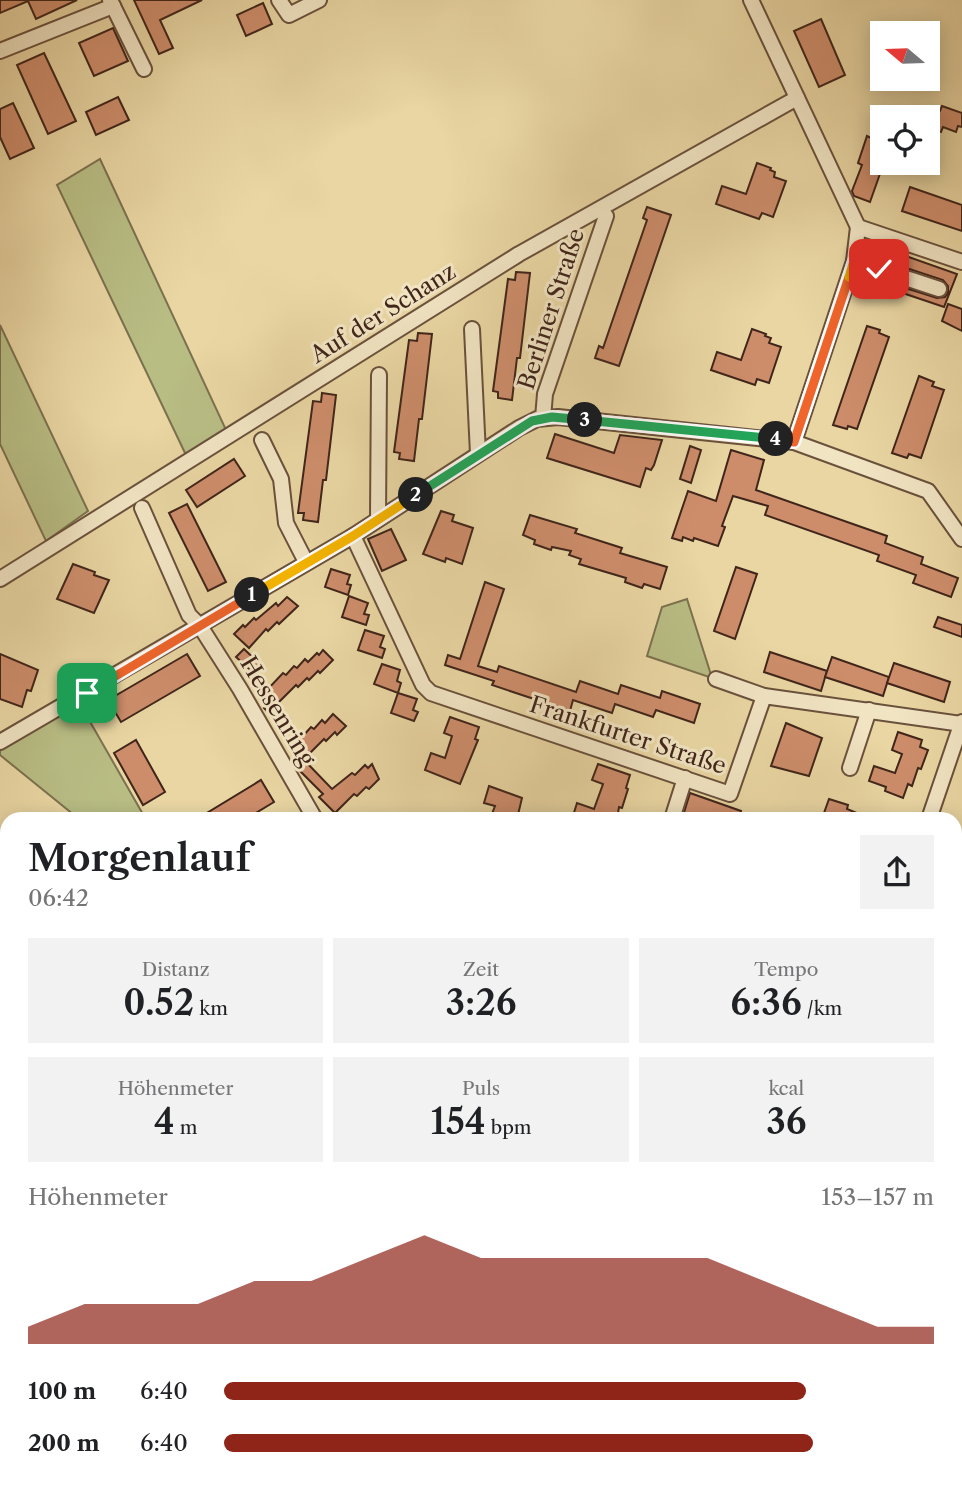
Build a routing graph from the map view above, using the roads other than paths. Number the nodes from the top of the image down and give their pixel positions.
1 (279, 0) edge
2 (320, 0) edge
3 (751, 0) edge
4 (112, 3) edge
5 (0, 51) edge
6 (144, 69) dead end
7 (797, 98) junction
8 (606, 216) dead end
9 (858, 227) junction
10 (854, 261) junction
11 (962, 262) edge
12 (939, 289) dead end
13 (472, 329) dead end
14 (379, 374) dead end
15 (543, 418) junction
16 (262, 440) dead end
17 (794, 442) junction
18 (478, 454) junction
19 (142, 508) dead end
20 (378, 519) junction
21 (353, 536) junction
22 (962, 539) edge
23 (306, 562) junction
24 (0, 579) edge
25 (200, 626) junction
26 (716, 679) dead end
27 (764, 696) junction
28 (869, 710) junction
29 (962, 723) edge
30 (0, 742) edge
31 (850, 768) dead end
32 (685, 779) junction
33 (311, 812) edge
34 (674, 812) edge
35 (931, 812) edge

1 - 2 street
3 - 7 street
4 - 5 street
4 - 6 street
7 - 9 street
7 - 24 street, Auf der Schanz
8 - 15 street, Berliner Straße
9 - 10 street
9 - 11 street
10 - 12 street
10 - 17 street
13 - 18 street
14 - 20 street
15 - 17 street, Berliner Straße
15 - 18 street, Berliner Straße
16 - 23 street
17 - 22 street, Berliner Straße
18 - 20 street, Berliner Straße
19 - 25 street, Hessenring
20 - 21 street, Berliner Straße
21 - 23 street, Berliner Straße
21 - 32 street, Frankfurter Straße
23 - 25 street, Berliner Straße
25 - 30 street, Berliner Straße
25 - 33 street, Hessenring
26 - 27 street
27 - 28 street
27 - 32 street, Frankfurter Straße
28 - 29 street
28 - 31 street
29 - 35 street
32 - 34 street

